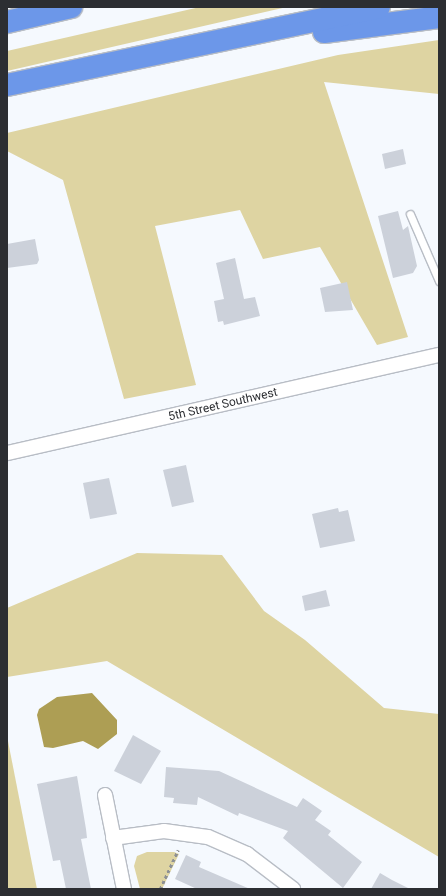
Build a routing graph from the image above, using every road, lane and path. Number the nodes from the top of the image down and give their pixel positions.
1 (71, 7) edge
2 (379, 7) edge
3 (439, 17) edge
4 (7, 22) edge
5 (160, 52) junction
6 (7, 85) edge
7 (410, 214) dead end
8 (439, 282) edge
9 (439, 355) edge
10 (7, 454) edge
11 (105, 795) dead end
12 (113, 838) junction
13 (178, 850) dead end
14 (124, 889) edge
15 (160, 889) edge
16 (292, 889) edge

1 - 4 highway
2 - 5 highway
3 - 5 highway
5 - 6 highway
7 - 8 lane
9 - 10 street, 5th Street Southwest
11 - 12 street
12 - 14 street
12 - 16 street
13 - 15 path

